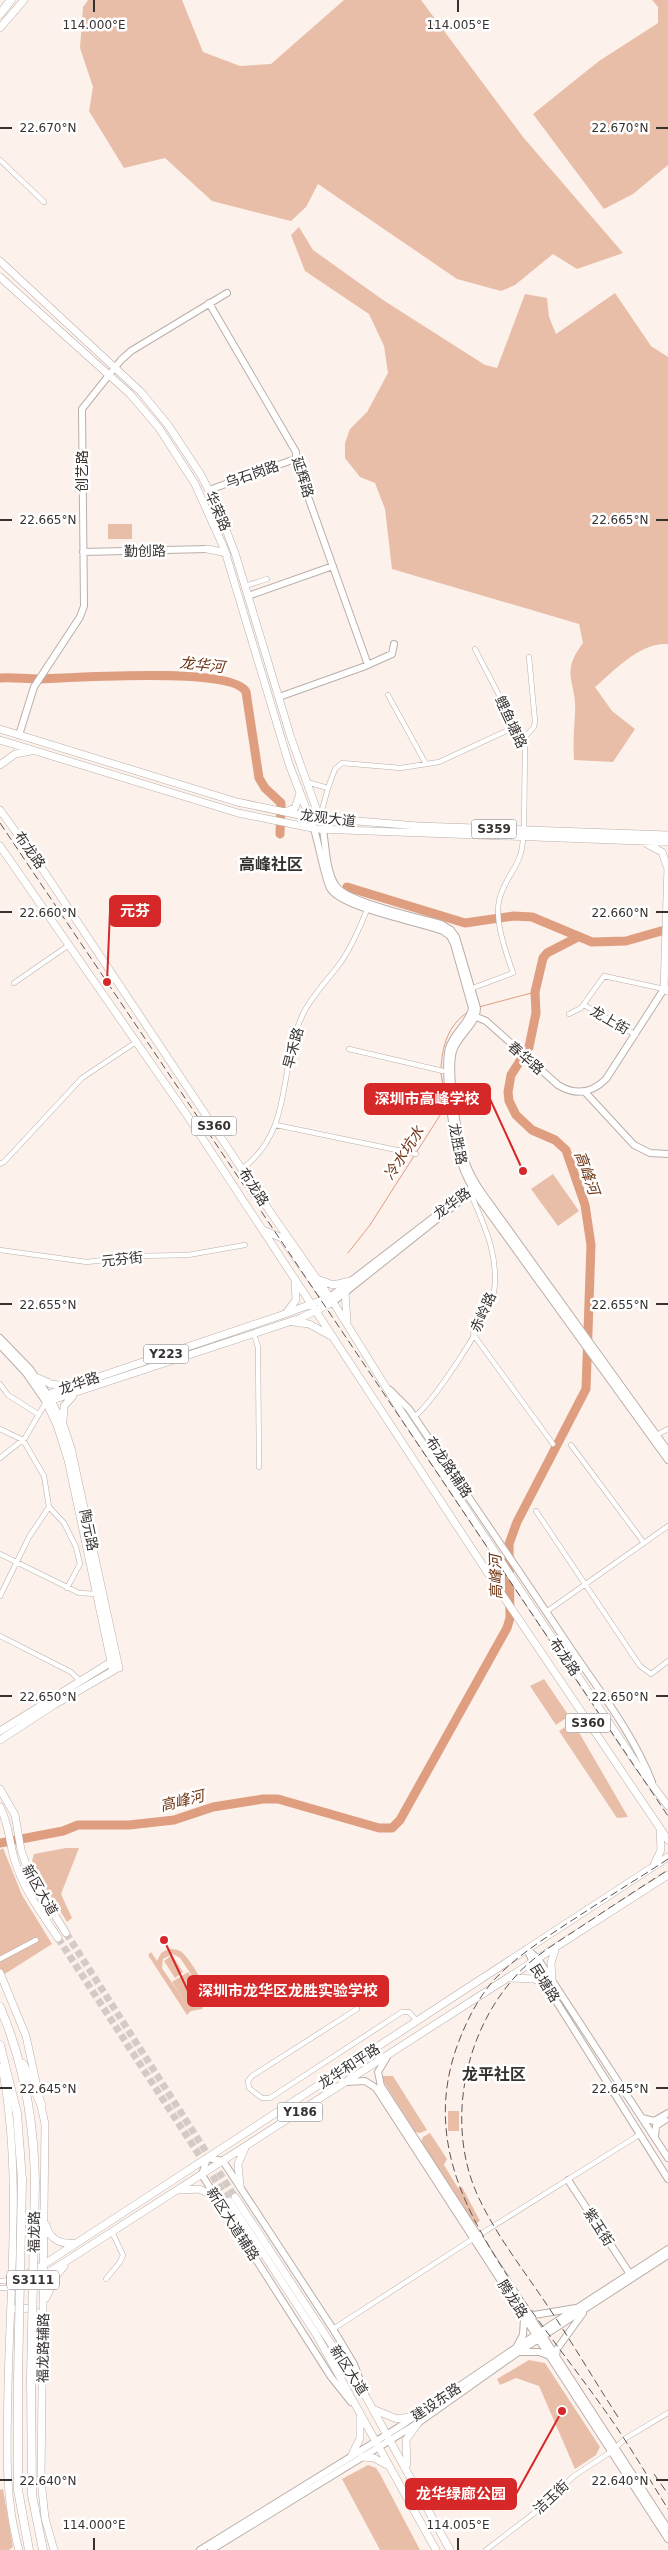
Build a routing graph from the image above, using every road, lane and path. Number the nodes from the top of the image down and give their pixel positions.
1 (11, 0) edge
2 (24, 0) edge
3 (0, 14) edge
4 (0, 28) edge
5 (0, 160) edge
6 (44, 202) dead end
7 (0, 260) edge
8 (0, 277) edge
9 (227, 293) dead end
10 (209, 303) junction
11 (116, 367) junction
12 (109, 375) junction
13 (295, 459) junction
14 (209, 490) junction
15 (218, 534) junction
16 (207, 549) junction
17 (83, 552) junction
18 (227, 555) junction
19 (333, 566) junction
20 (267, 579) dead end
21 (245, 586) junction
22 (248, 596) junction
23 (394, 644) dead end
24 (475, 649) dead end
25 (529, 657) dead end
26 (368, 665) junction
27 (388, 695) dead end
28 (279, 697) junction
29 (515, 727) junction
30 (0, 729) edge
31 (19, 734) junction
32 (0, 740) edge
33 (522, 740) junction
34 (37, 750) junction
35 (299, 760) junction
36 (288, 764) junction
37 (426, 764) junction
38 (0, 765) edge
39 (307, 782) junction
40 (328, 788) junction
41 (299, 791) junction
42 (0, 810) edge
43 (289, 812) junction
44 (309, 817) junction
45 (320, 818) junction
46 (314, 829) junction
47 (323, 830) junction
48 (524, 834) junction
49 (668, 835) edge
50 (640, 842) junction
51 (668, 842) edge
52 (0, 846) edge
53 (668, 867) edge
54 (368, 906) junction
55 (69, 945) junction
56 (14, 983) dead end
57 (470, 989) junction
58 (667, 989) edge
59 (584, 1005) junction
60 (474, 1010) junction
61 (569, 1014) dead end
62 (636, 1035) junction
63 (136, 1042) junction
64 (348, 1049) dead end
65 (441, 1071) dead end
66 (585, 1092) junction
67 (276, 1125) junction
68 (416, 1154) dead end
69 (668, 1154) edge
70 (0, 1164) edge
71 (242, 1169) junction
72 (474, 1188) junction
73 (278, 1222) junction
74 (263, 1230) junction
75 (276, 1234) junction
76 (245, 1244) dead end
77 (0, 1250) edge
78 (315, 1276) junction
79 (294, 1278) junction
80 (351, 1281) junction
81 (345, 1293) junction
82 (330, 1299) junction
83 (312, 1305) junction
84 (317, 1312) junction
85 (284, 1315) junction
86 (285, 1323) junction
87 (348, 1326) junction
88 (254, 1334) junction
89 (473, 1334) junction
90 (0, 1338) edge
91 (335, 1339) junction
92 (0, 1345) edge
93 (38, 1378) junction
94 (0, 1384) edge
95 (71, 1386) junction
96 (388, 1388) junction
97 (79, 1392) junction
98 (49, 1399) junction
99 (38, 1414) junction
100 (414, 1417) junction
101 (64, 1427) junction
102 (0, 1429) edge
103 (668, 1429) edge
104 (654, 1436) junction
105 (23, 1440) junction
106 (553, 1444) dead end
107 (571, 1445) dead end
108 (668, 1451) edge
109 (0, 1458) edge
110 (668, 1460) edge
111 (259, 1467) dead end
112 (49, 1507) junction
113 (536, 1511) dead end
114 (668, 1526) edge
115 (644, 1543) junction
116 (0, 1554) edge
117 (16, 1562) junction
118 (584, 1585) junction
119 (67, 1588) junction
120 (97, 1594) junction
121 (0, 1596) edge
122 (546, 1612) junction
123 (0, 1636) edge
124 (668, 1661) edge
125 (111, 1662) junction
126 (116, 1670) junction
127 (80, 1681) junction
128 (0, 1731) edge
129 (0, 1740) edge
130 (652, 1783) junction
131 (0, 1789) edge
132 (668, 1806) edge
133 (0, 1807) edge
134 (660, 1828) junction
135 (668, 1840) edge
136 (668, 1857) edge
137 (652, 1867) junction
138 (668, 1875) edge
139 (668, 1880) edge
140 (655, 1884) junction
141 (66, 1933) tunnel mouth
142 (58, 1938) tunnel mouth
143 (36, 1940) dead end
144 (556, 1947) junction
145 (527, 1949) junction
146 (0, 1959) edge
147 (535, 1961) junction
148 (0, 1973) edge
149 (506, 1980) junction
150 (552, 1980) junction
151 (549, 1989) junction
152 (0, 2007) edge
153 (357, 2009) dead end
154 (417, 2021) junction
155 (0, 2045) edge
156 (16, 2049) junction
157 (389, 2054) junction
158 (0, 2055) edge
159 (345, 2083) junction
160 (41, 2104) junction
161 (668, 2114) edge
162 (642, 2118) junction
163 (668, 2118) edge
164 (639, 2135) junction
165 (655, 2138) junction
166 (249, 2144) junction
167 (207, 2158) junction
168 (668, 2158) edge
169 (223, 2161) junction
170 (202, 2175) junction
171 (668, 2179) edge
172 (568, 2180) junction
173 (240, 2186) junction
174 (176, 2191) junction
175 (215, 2196) junction
176 (45, 2222) junction
177 (112, 2232) junction
178 (475, 2237) junction
179 (79, 2242) junction
180 (668, 2249) edge
181 (668, 2255) edge
182 (74, 2257) junction
183 (43, 2265) junction
184 (630, 2274) junction
185 (44, 2276) junction
186 (106, 2279) dead end
187 (0, 2281) edge
188 (11, 2284) junction
189 (0, 2288) edge
190 (583, 2308) junction
191 (43, 2310) junction
192 (526, 2315) junction
193 (10, 2317) junction
194 (43, 2319) junction
195 (333, 2329) junction
196 (540, 2336) junction
197 (517, 2350) junction
198 (553, 2356) junction
199 (366, 2397) junction
200 (371, 2405) junction
201 (356, 2406) junction
202 (668, 2413) edge
203 (360, 2415) junction
204 (416, 2420) junction
205 (389, 2437) junction
206 (376, 2445) junction
207 (614, 2448) junction
208 (352, 2455) junction
209 (362, 2457) junction
210 (388, 2466) junction
211 (410, 2474) junction
212 (668, 2529) edge
213 (668, 2539) edge
214 (19, 2550) edge
215 (29, 2550) edge
216 (43, 2550) edge
217 (54, 2550) edge
218 (200, 2550) edge
219 (211, 2550) edge
220 (436, 2550) edge
221 (450, 2550) edge
222 (486, 2550) edge

1 - 3 highway
2 - 4 main road
5 - 6 street
7 - 11 main road, 华荣路
8 - 12 main road, 华荣路
9 - 10 main road, 创艺路
10 - 11 main road, 创艺路
10 - 13 main road, 延辉路
11 - 12 main road, 创艺路
11 - 14 main road, 华荣路
12 - 15 main road, 华荣路
12 - 17 main road, 创艺路
13 - 14 main road, 乌石岗路
13 - 19 main road, 延辉路
14 - 21 main road, 华荣路
15 - 16 main road
15 - 18 main road, 华荣路
16 - 17 main road, 勤创路
16 - 18 main road
17 - 31 main road, 创艺路
18 - 36 main road, 华荣路
19 - 22 main road
19 - 26 main road, 延辉路
20 - 21 street
21 - 22 main road, 华荣路
22 - 28 main road, 华荣路
23 - 26 main road
24 - 29 street, 鲤鱼塘路
25 - 33 street
26 - 28 main road
27 - 37 street
28 - 35 main road, 华荣路
29 - 33 street, 鲤鱼塘路
29 - 37 street
30 - 31 main road, 龙观大道 / S359
31 - 43 main road, 龙观大道 / S359
32 - 34 main road, 龙观大道 / S359
33 - 48 street, 鲤鱼塘路
34 - 38 main road
34 - 46 main road, 龙观大道 / S359
35 - 36 main road
35 - 39 main road, 华荣路
36 - 41 main road, 华荣路
37 - 40 street
39 - 40 street
39 - 45 main road, 华荣路
40 - 45 street
41 - 43 main road
41 - 44 main road, 华荣路
42 - 71 main road, 布龙路 / S360
43 - 44 main road, 龙观大道 / S359
44 - 45 main road, 龙观大道 / S359
44 - 46 main road, 华荣路
45 - 47 main road, 华荣路
45 - 48 main road, 龙观大道 / S359
46 - 47 main road, 龙观大道 / S359
46 - 54 main road
47 - 48 main road, 龙观大道 / S359
47 - 54 main road
48 - 49 main road, 龙观大道 / S359
48 - 50 main road, 龙观大道 / S359
48 - 57 street, 鲤鱼塘路
50 - 51 main road, 龙观大道 / S359
50 - 53 main road
52 - 55 main road, 布龙路 / S360
53 - 58 main road
54 - 57 main road
54 - 67 street, 早禾路
55 - 56 street
55 - 63 main road, 布龙路 / S360
57 - 60 main road
58 - 59 street
58 - 62 main road
59 - 61 street
59 - 62 street, 龙上街
60 - 66 main road, 春华路
60 - 72 main road, 龙胜路
62 - 66 main road
63 - 70 street
63 - 74 main road, 布龙路 / S360
64 - 65 street
66 - 69 main road
67 - 68 street
67 - 71 street, 早禾路
71 - 73 main road, 布龙路 / S360
72 - 80 main road, 龙华路
72 - 81 main road, 龙华路
72 - 89 street, 赤岭路
72 - 104 main road, 龙胜路
72 - 104 main road, 龙胜路
73 - 75 main road
73 - 78 main road, 布龙路 / S360
74 - 75 main road
74 - 79 main road, 布龙路 / S360
75 - 82 main road
76 - 77 street, 元芬街
78 - 80 main road
78 - 82 main road, 布龙路 / S360
79 - 83 main road, 布龙路 / S360
79 - 85 main road
80 - 82 main road, 龙华路
81 - 82 main road, 龙华路
81 - 87 main road
82 - 83 main road, 龙华路 / Y223
82 - 84 main road, 龙华路 / Y223
82 - 87 main road, 布龙路 / S360
83 - 84 main road, 布龙路 / S360
83 - 85 main road, 龙华路 / Y223
84 - 86 main road, 龙华路 / Y223
84 - 91 main road, 布龙路 / S360
85 - 95 main road, 龙华路 / Y223
86 - 88 main road, 龙华路 / Y223
86 - 91 main road
87 - 96 main road, 布龙路 / S360
88 - 97 main road, 龙华路 / Y223
88 - 111 street
89 - 100 street, 赤岭路
89 - 106 street
90 - 93 main road
91 - 134 main road, 布龙路 / S360
92 - 98 main road
93 - 95 main road
93 - 98 main road
94 - 99 street
95 - 98 main road, 龙华路 / Y223
96 - 100 main road, 布龙路辅路
96 - 130 main road, 布龙路 / S360
97 - 98 main road, 龙华路 / Y223
97 - 101 main road
98 - 99 street
98 - 101 main road, 陶元路
98 - 120 main road, 陶元路
99 - 105 street
100 - 122 main road, 布龙路辅路
101 - 126 main road, 陶元路
102 - 105 street
103 - 104 street
104 - 108 main road, 龙胜路
104 - 110 main road, 龙胜路
105 - 109 street
105 - 112 street
107 - 115 street
112 - 117 street
112 - 119 street
113 - 118 street
114 - 115 street
115 - 118 street
116 - 117 street
117 - 119 street
117 - 121 street
118 - 122 street
118 - 124 street
119 - 120 street
120 - 125 main road, 陶元路
122 - 130 main road
123 - 127 street
125 - 126 main road
125 - 127 main road
126 - 129 main road
127 - 128 main road
130 - 132 main road, 布龙路 / S360
131 - 141 main road, 新区大道
133 - 142 main road, 新区大道
134 - 135 main road, 布龙路 / S360
134 - 137 main road
136 - 137 main road, 龙华和平路 / Y186
137 - 145 main road, 龙华和平路 / Y186
138 - 140 main road, 龙华和平路 / Y186
139 - 140 main road
140 - 144 main road, 龙华和平路 / Y186
143 - 146 street
144 - 147 main road, 龙华和平路 / Y186
144 - 150 main road
145 - 147 main road, 民塘路
145 - 154 main road, 龙华和平路 / Y186
147 - 149 main road, 龙华和平路 / Y186
147 - 150 main road, 民塘路
147 - 151 main road, 民塘路
148 - 160 main road, 福龙路辅路
149 - 151 main road
149 - 157 main road, 龙华和平路 / Y186
150 - 162 main road, 民塘路
151 - 164 main road, 民塘路
152 - 156 highway, 福龙路 / S3111
153 - 154 street
154 - 167 main road, 龙华和平路 / Y186
155 - 215 highway, 福龙路 / S3111, bridge
156 - 160 highway
156 - 216 highway, 福龙路 / S3111, bridge
157 - 159 main road, 龙华和平路 / Y186
157 - 178 main road, 腾龙路
158 - 188 main road
159 - 166 main road, 龙华和平路 / Y186
159 - 178 main road, 腾龙路
160 - 176 main road, 福龙路辅路
161 - 162 main road
162 - 165 main road, 民塘路
163 - 165 main road
164 - 171 main road, 民塘路
164 - 172 street
165 - 168 main road, 民塘路
166 - 169 main road, 龙华和平路 / Y186
166 - 173 main road
167 - 169 main road
167 - 170 main road, 新区大道辅路
167 - 179 main road, 龙华和平路 / Y186
169 - 170 main road, 龙华和平路 / Y186
169 - 173 main road, 新区大道辅路
170 - 174 main road, 龙华和平路 / Y186
170 - 175 main road, 新区大道辅路
172 - 178 street
172 - 184 main road, 紫玉街
173 - 195 main road, 新区大道辅路
174 - 175 main road
174 - 177 main road, 龙华和平路 / Y186
175 - 201 main road, 新区大道辅路
176 - 179 main road
176 - 183 main road, 福龙路辅路
177 - 182 main road, 龙华和平路 / Y186
177 - 186 street
178 - 192 main road, 腾龙路
178 - 195 street
179 - 183 main road, 龙华和平路 / Y186
180 - 184 main road, 建设东路
181 - 190 main road, 建设东路
182 - 185 main road, 龙华和平路 / Y186
182 - 191 main road
183 - 185 main road, 福龙路辅路
183 - 188 main road, 龙华和平路 / Y186
184 - 190 main road, 建设东路
185 - 188 main road, 龙华和平路 / Y186
185 - 191 main road, 福龙路辅路
187 - 188 street, 龙华和平路
188 - 189 street, 龙华和平路
188 - 193 main road
190 - 192 main road
190 - 196 main road, 建设东路
190 - 198 main road
191 - 194 main road, 福龙路辅路
192 - 196 main road, 腾龙路
192 - 197 main road
193 - 194 main road
193 - 214 main road
194 - 217 main road, 福龙路辅路
195 - 199 main road, 新区大道辅路
196 - 197 main road, 建设东路
196 - 198 main road, 腾龙路
197 - 198 main road
197 - 204 main road, 建设东路
198 - 207 main road, 腾龙路
199 - 200 main road, 新区大道
199 - 201 main road, 新区大道
200 - 204 main road
200 - 205 main road, 新区大道
201 - 203 main road, 新区大道
202 - 207 street, 洁玉街
203 - 206 main road, 新区大道
203 - 208 main road
204 - 205 main road, 建设东路
204 - 211 main road
205 - 206 main road, 建设东路
205 - 211 main road, 新区大道
206 - 208 main road, 建设东路
206 - 209 main road, 建设东路
206 - 210 main road, 新区大道
207 - 212 main road, 腾龙路
207 - 213 main road, 腾龙路
207 - 222 street, 洁玉街
208 - 218 main road, 建设东路
209 - 210 main road
209 - 219 main road, 建设东路
210 - 220 main road, 新区大道
211 - 221 main road, 新区大道

